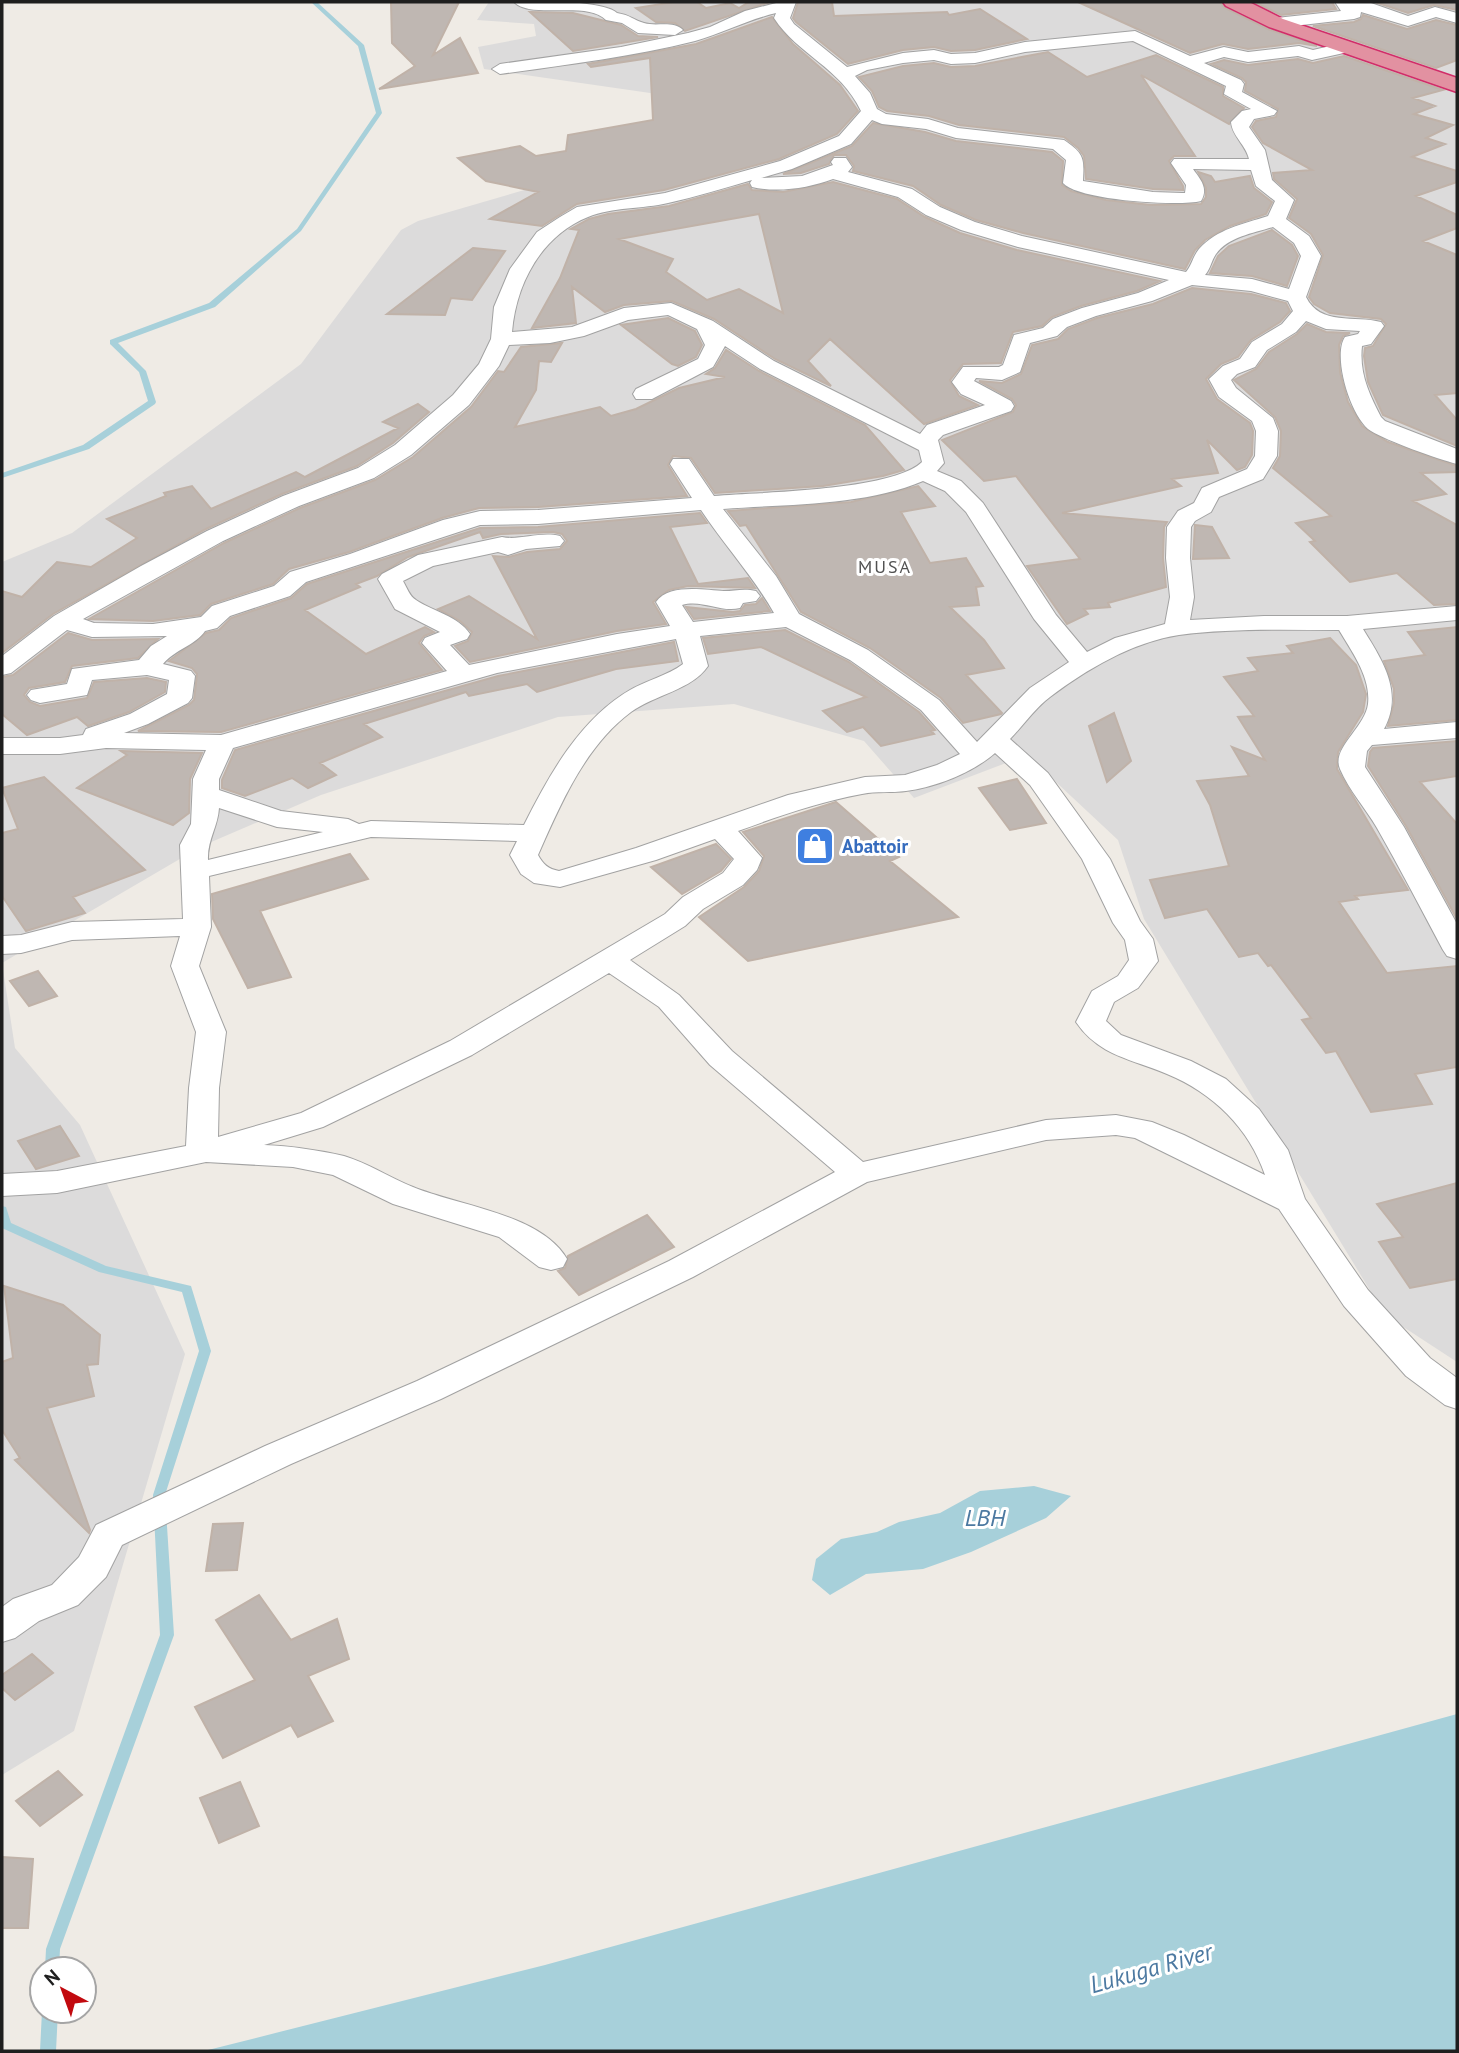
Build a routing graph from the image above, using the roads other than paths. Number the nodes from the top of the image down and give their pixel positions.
1 (522, 2) edge
2 (1233, 2) edge
3 (786, 4) edge
4 (1345, 5) edge
5 (1457, 18) edge
6 (1276, 23) junction
7 (690, 37) junction
8 (1347, 47) junction
9 (1187, 62) junction
10 (500, 69) dead end
11 (846, 74) junction
12 (1457, 85) edge
13 (870, 112) junction
14 (845, 140) junction
15 (1260, 165) junction
16 (833, 173) junction
17 (729, 182) junction
18 (1276, 220) junction
19 (1190, 279) junction
20 (1300, 304) junction
21 (706, 325) junction
22 (501, 339) junction
23 (644, 394) dead end
24 (930, 448) junction
25 (1457, 457) edge
26 (681, 464) dead end
27 (923, 473) junction
28 (710, 504) junction
29 (552, 541) dead end
30 (748, 596) dead end
31 (1457, 614) edge
32 (790, 619) junction
33 (64, 621) junction
34 (208, 623) junction
35 (1347, 623) junction
36 (1176, 628) junction
37 (686, 631) junction
38 (1083, 663) junction
39 (147, 667) junction
40 (2, 668) edge
41 (463, 674) junction
42 (40, 695) dead end
43 (1457, 730) edge
44 (1366, 738) junction
45 (222, 743) junction
46 (2, 746) edge
47 (47, 746) junction
48 (986, 748) junction
49 (206, 794) junction
50 (721, 828) junction
51 (371, 829) junction
52 (533, 833) junction
53 (196, 871) junction
54 (197, 927) junction
55 (2, 944) edge
56 (1457, 950) edge
57 (610, 960) junction
58 (202, 1151) junction
59 (857, 1174) junction
60 (2, 1185) edge
61 (1290, 1200) junction
62 (551, 1259) dead end
63 (1457, 1396) edge
64 (10, 1612) edge

1 - 7 street
2 - 6 highway
3 - 7 street
3 - 11 street
4 - 5 street
4 - 6 street
6 - 8 highway
7 - 10 street
8 - 9 street
8 - 12 highway
9 - 11 street
9 - 15 street
11 - 13 street
13 - 14 street
13 - 15 street
14 - 16 street
14 - 17 street
15 - 18 street
16 - 17 street
16 - 19 street
17 - 22 street
18 - 19 street
18 - 20 street
19 - 20 street
19 - 24 street
20 - 25 street
20 - 36 street
21 - 22 street
21 - 23 street
21 - 24 street
22 - 33 street
24 - 27 street
26 - 28 street
27 - 28 street
27 - 38 street
28 - 32 street
28 - 34 street
29 - 41 street
30 - 37 street
31 - 35 street
32 - 37 street
32 - 48 street
33 - 34 street
33 - 40 street
34 - 39 street
35 - 36 street
35 - 44 street
36 - 38 street
37 - 41 street
37 - 52 street
38 - 48 street
39 - 42 street
39 - 47 street
41 - 45 street
43 - 44 street
44 - 56 street
45 - 47 street
45 - 49 street
46 - 47 street
48 - 50 street
48 - 61 street
49 - 51 street
49 - 53 street
50 - 52 street
50 - 57 street
51 - 52 street
51 - 53 street
53 - 54 street
54 - 55 street
54 - 58 street
57 - 58 street
57 - 59 street
58 - 60 street
58 - 62 street
59 - 61 street
59 - 64 street
61 - 63 street

